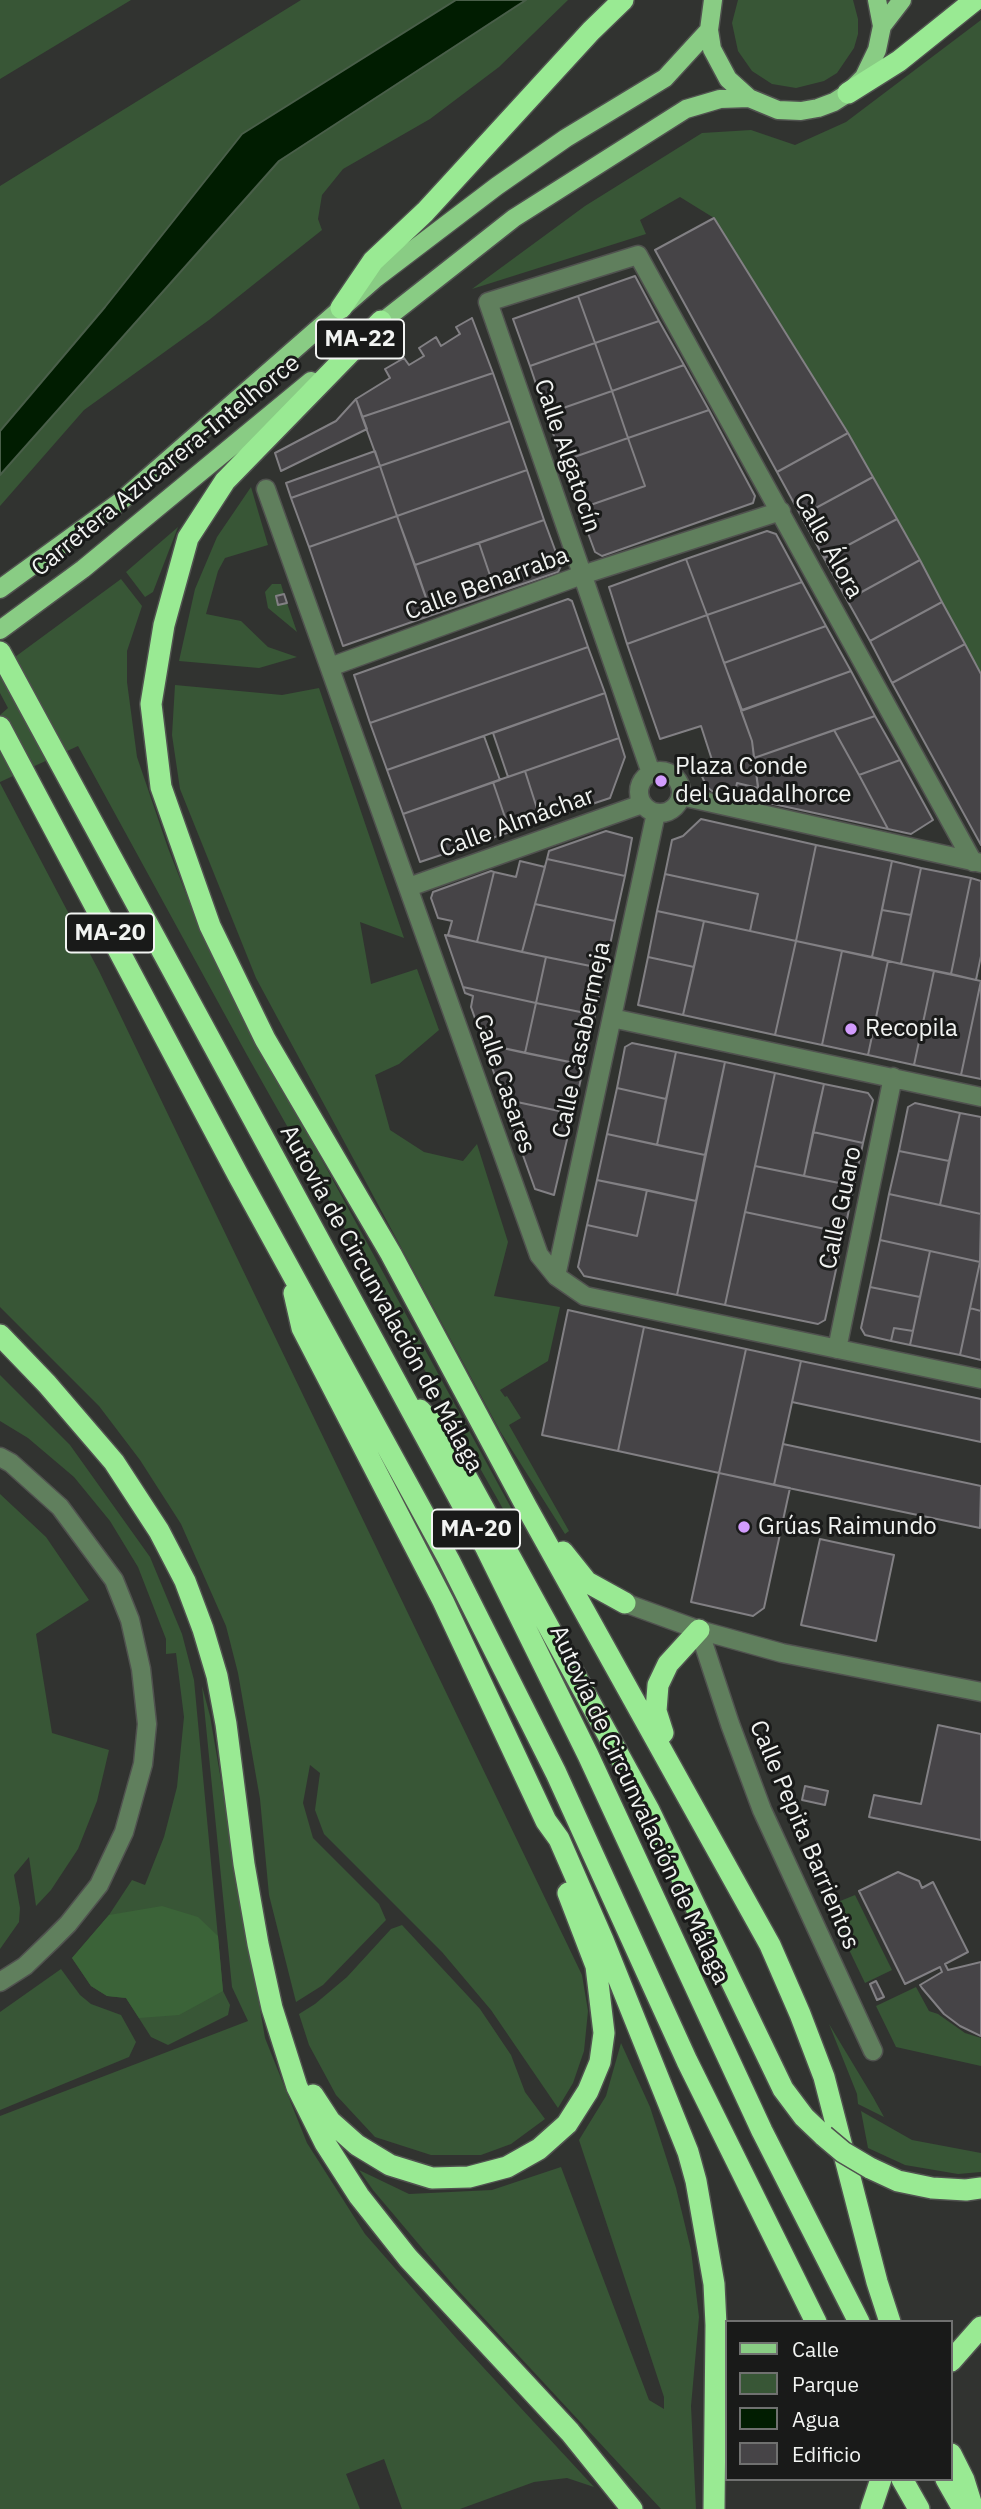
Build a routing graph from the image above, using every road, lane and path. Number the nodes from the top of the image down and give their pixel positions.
1 (623, 0) edge
2 (713, 0) edge
3 (877, 0) edge
4 (902, 0) edge
5 (975, 0) edge
6 (882, 26) junction
7 (709, 30) junction
8 (848, 93) junction
9 (749, 98) junction
10 (638, 255) joint
11 (341, 308) junction
12 (382, 321) junction
13 (266, 489) dead end
14 (781, 511) junction
15 (582, 575) junction
16 (0, 589) edge
17 (0, 630) edge
18 (0, 652) edge
19 (330, 667) junction
20 (0, 727) edge
21 (651, 773) junction
22 (681, 796) junction
23 (649, 809) junction
24 (977, 862) edge
25 (409, 887) junction
26 (612, 1018) junction
27 (893, 1077) junction
28 (981, 1097) edge
29 (287, 1264) junction
30 (556, 1276) junction
31 (0, 1335) edge
32 (837, 1349) junction
33 (981, 1379) edge
34 (397, 1385) junction
35 (0, 1457) edge
36 (526, 1506) junction
37 (625, 1603) joint
38 (699, 1630) junction
39 (981, 1692) edge
40 (680, 1782) junction
41 (545, 1821) junction
42 (0, 1982) edge
43 (873, 2051) dead end
44 (289, 2058) junction
45 (981, 2188) edge
46 (815, 2320) edge
47 (858, 2320) edge
48 (889, 2320) edge
49 (981, 2327) edge
50 (953, 2359) edge
51 (953, 2458) edge
52 (880, 2481) edge
53 (903, 2481) edge
54 (947, 2481) edge
55 (632, 2509) edge
56 (713, 2509) edge
57 (871, 2509) edge
58 (919, 2509) edge
59 (963, 2509) edge
60 (973, 2509) edge

1 - 11 highway
2 - 7 main road, MA-22
3 - 6 main road, MA-22
4 - 6 main road, MA-22
5 - 8 highway
6 - 8 main road, MA-22
7 - 9 main road, MA-22
7 - 11 main road, Carretera Azucarera-Intelhorce / MA-22
8 - 9 main road, MA-22
9 - 12 main road, Carretera Azucarera-Intelhorce / MA-22
10 - 14 street, Calle Álora
10 - 15 street, Calle Algatocín
11 - 16 main road, Carretera Azucarera-Intelhorce / MA-22
12 - 17 main road, Carretera Azucarera-Intelhorce / MA-22
12 - 36 highway
13 - 19 street, Calle Casares
14 - 15 street, Calle Benarraba
14 - 24 street, Calle Álora
15 - 19 street, Calle Benarraba
15 - 21 street, Calle Algatocín
18 - 34 highway, Autovía de Circunvalación de Málaga / MA-20
19 - 25 street, Calle Casares
20 - 29 highway, MA-20
21 - 22 street
21 - 23 street
22 - 23 street
22 - 24 street
23 - 25 street, Calle Almáchar
23 - 26 street, Calle Casabermeja
25 - 30 street, Calle Casares
26 - 27 street
26 - 30 street, Calle Casabermeja
27 - 28 street
27 - 32 street, Calle Guaro
29 - 41 highway
29 - 46 highway, MA-20
30 - 32 street, Calle Casares
31 - 44 highway
32 - 33 street, Calle Casares
34 - 45 highway, bridge
34 - 47 highway, Autovía de Circunvalación de Málaga / MA-20
35 - 42 street
36 - 37 highway
36 - 40 highway
37 - 38 street
38 - 39 street
38 - 40 highway
38 - 43 street, Calle Pepita Barrientos
40 - 48 highway
41 - 44 highway
41 - 56 highway
44 - 55 highway
49 - 50 highway
51 - 60 highway
52 - 57 highway
53 - 58 highway
54 - 59 highway

